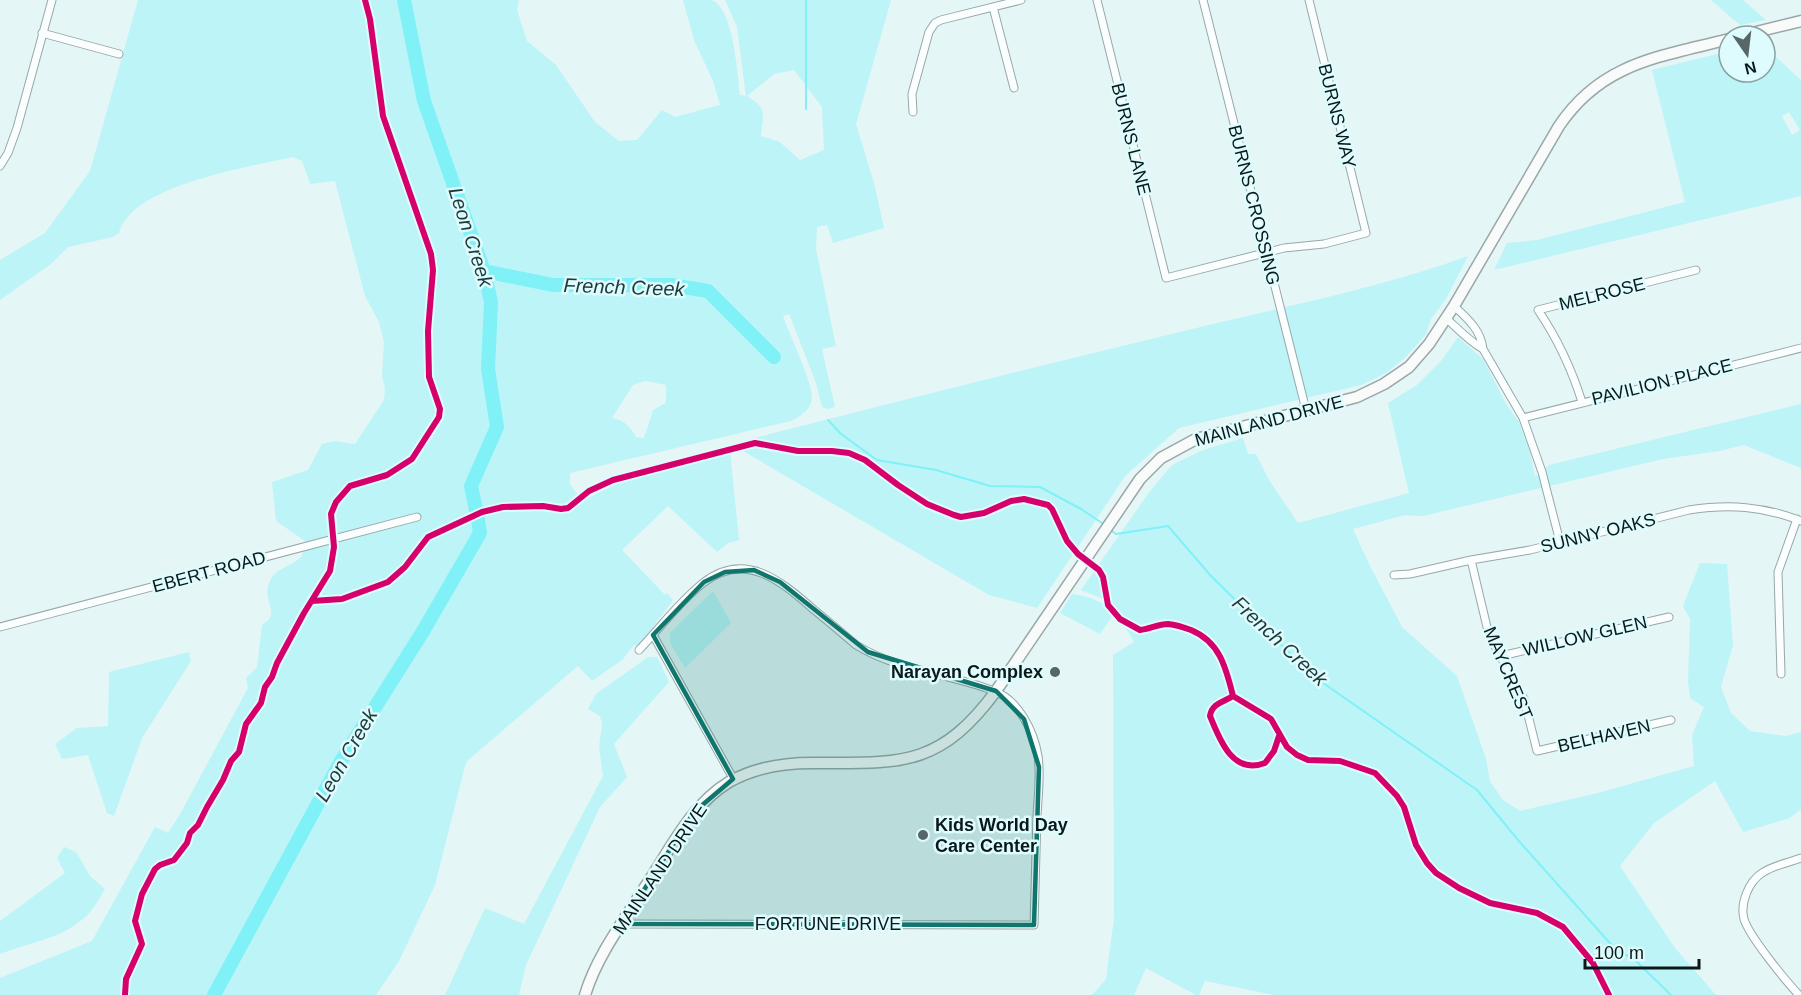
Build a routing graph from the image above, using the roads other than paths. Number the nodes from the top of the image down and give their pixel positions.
1 (52, 0) edge
2 (1021, 0) edge
3 (1097, 0) edge
4 (1203, 0) edge
5 (1309, 0) edge
6 (993, 7) junction
7 (1801, 21) edge
8 (1777, 27) edge
9 (42, 33) junction
10 (1717, 42) edge
11 (118, 54) dead end
12 (1014, 88) dead end
13 (913, 112) dead end
14 (0, 166) edge
15 (1266, 253) junction
16 (1696, 270) dead end
17 (1454, 306) junction
18 (1446, 318) junction
19 (1801, 348) edge
20 (1483, 349) junction
21 (1582, 402) junction
22 (1306, 410) junction
23 (1523, 418) junction
24 (417, 517) dead end
25 (1799, 520) edge
26 (1560, 542) junction
27 (1471, 560) junction
28 (1394, 575) dead end
29 (1669, 617) dead end
30 (0, 627) edge
31 (653, 635) junction
32 (639, 650) dead end
33 (1501, 656) junction
34 (1781, 674) dead end
35 (996, 691) junction
36 (1671, 720) dead end
37 (1537, 751) joint
38 (734, 780) junction
39 (1801, 858) edge
40 (622, 924) junction
41 (585, 995) edge
42 (1799, 995) edge

1 - 9 street
2 - 6 street
3 - 15 street, BURNS LANE
4 - 15 street, BURNS CROSSING
5 - 15 street, BURNS WAY
6 - 12 street
6 - 13 street
7 - 8 main road
9 - 11 street
9 - 14 street
10 - 17 main road, MAINLAND DRIVE
15 - 22 street, BURNS CROSSING
16 - 21 street, MELROSE
17 - 18 main road, MAINLAND DRIVE
17 - 20 street
18 - 20 street
18 - 22 main road, MAINLAND DRIVE
19 - 21 street, PAVILION PLACE
20 - 23 street
21 - 23 street, PAVILION PLACE
22 - 35 main road, MAINLAND DRIVE
23 - 26 street
24 - 30 street, EBERT ROAD
25 - 26 street, SUNNY OAKS
25 - 34 street
26 - 27 street, SUNNY OAKS
27 - 28 street, SUNNY OAKS
27 - 33 street, MAYCREST
29 - 33 street, WILLOW GLEN
31 - 32 street
31 - 35 street
31 - 38 street
33 - 37 street, MAYCREST
35 - 38 main road, MAINLAND DRIVE
35 - 40 street, FORTUNE DRIVE
36 - 37 street, BELHAVEN
38 - 40 main road, MAINLAND DRIVE
39 - 42 street
40 - 41 main road, MAINLAND DRIVE

